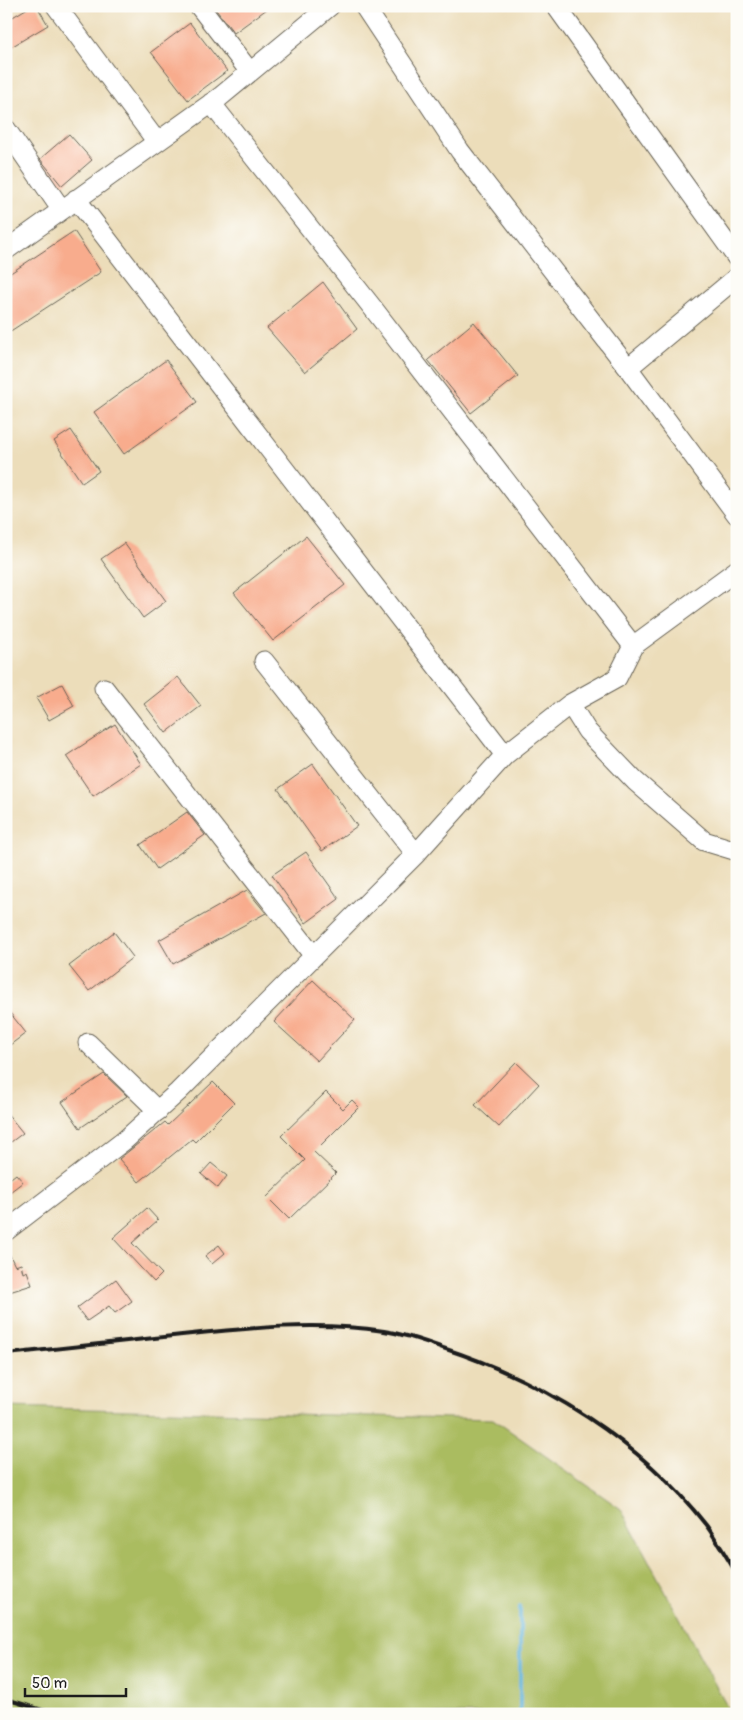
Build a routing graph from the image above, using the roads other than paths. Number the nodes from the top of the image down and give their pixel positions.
1 (56, 6) edge
2 (199, 6) edge
3 (330, 6) edge
4 (364, 6) edge
5 (556, 6) edge
6 (250, 72) junction
7 (211, 103) junction
8 (6, 129) edge
9 (157, 142) junction
10 (68, 204) junction
11 (6, 250) edge
12 (737, 258) edge
13 (737, 276) edge
14 (628, 368) junction
15 (737, 515) edge
16 (737, 570) edge
17 (633, 646) junction
18 (264, 661) dead end
19 (104, 688) dead end
20 (570, 704) junction
21 (505, 755) junction
22 (737, 851) edge
23 (416, 854) junction
24 (314, 956) junction
25 (88, 1043) dead end
26 (158, 1111) junction
27 (6, 1231) edge

1 - 9 street
2 - 6 street
3 - 6 street
4 - 14 street
5 - 12 street
6 - 7 street
7 - 9 street
7 - 17 street
8 - 10 street
9 - 10 street
10 - 11 street
10 - 21 street
13 - 14 street
14 - 15 street
16 - 17 street
17 - 20 street
18 - 23 street
19 - 24 street
20 - 21 street
20 - 22 street
21 - 23 street
23 - 24 street
24 - 26 street
25 - 26 street
26 - 27 street

